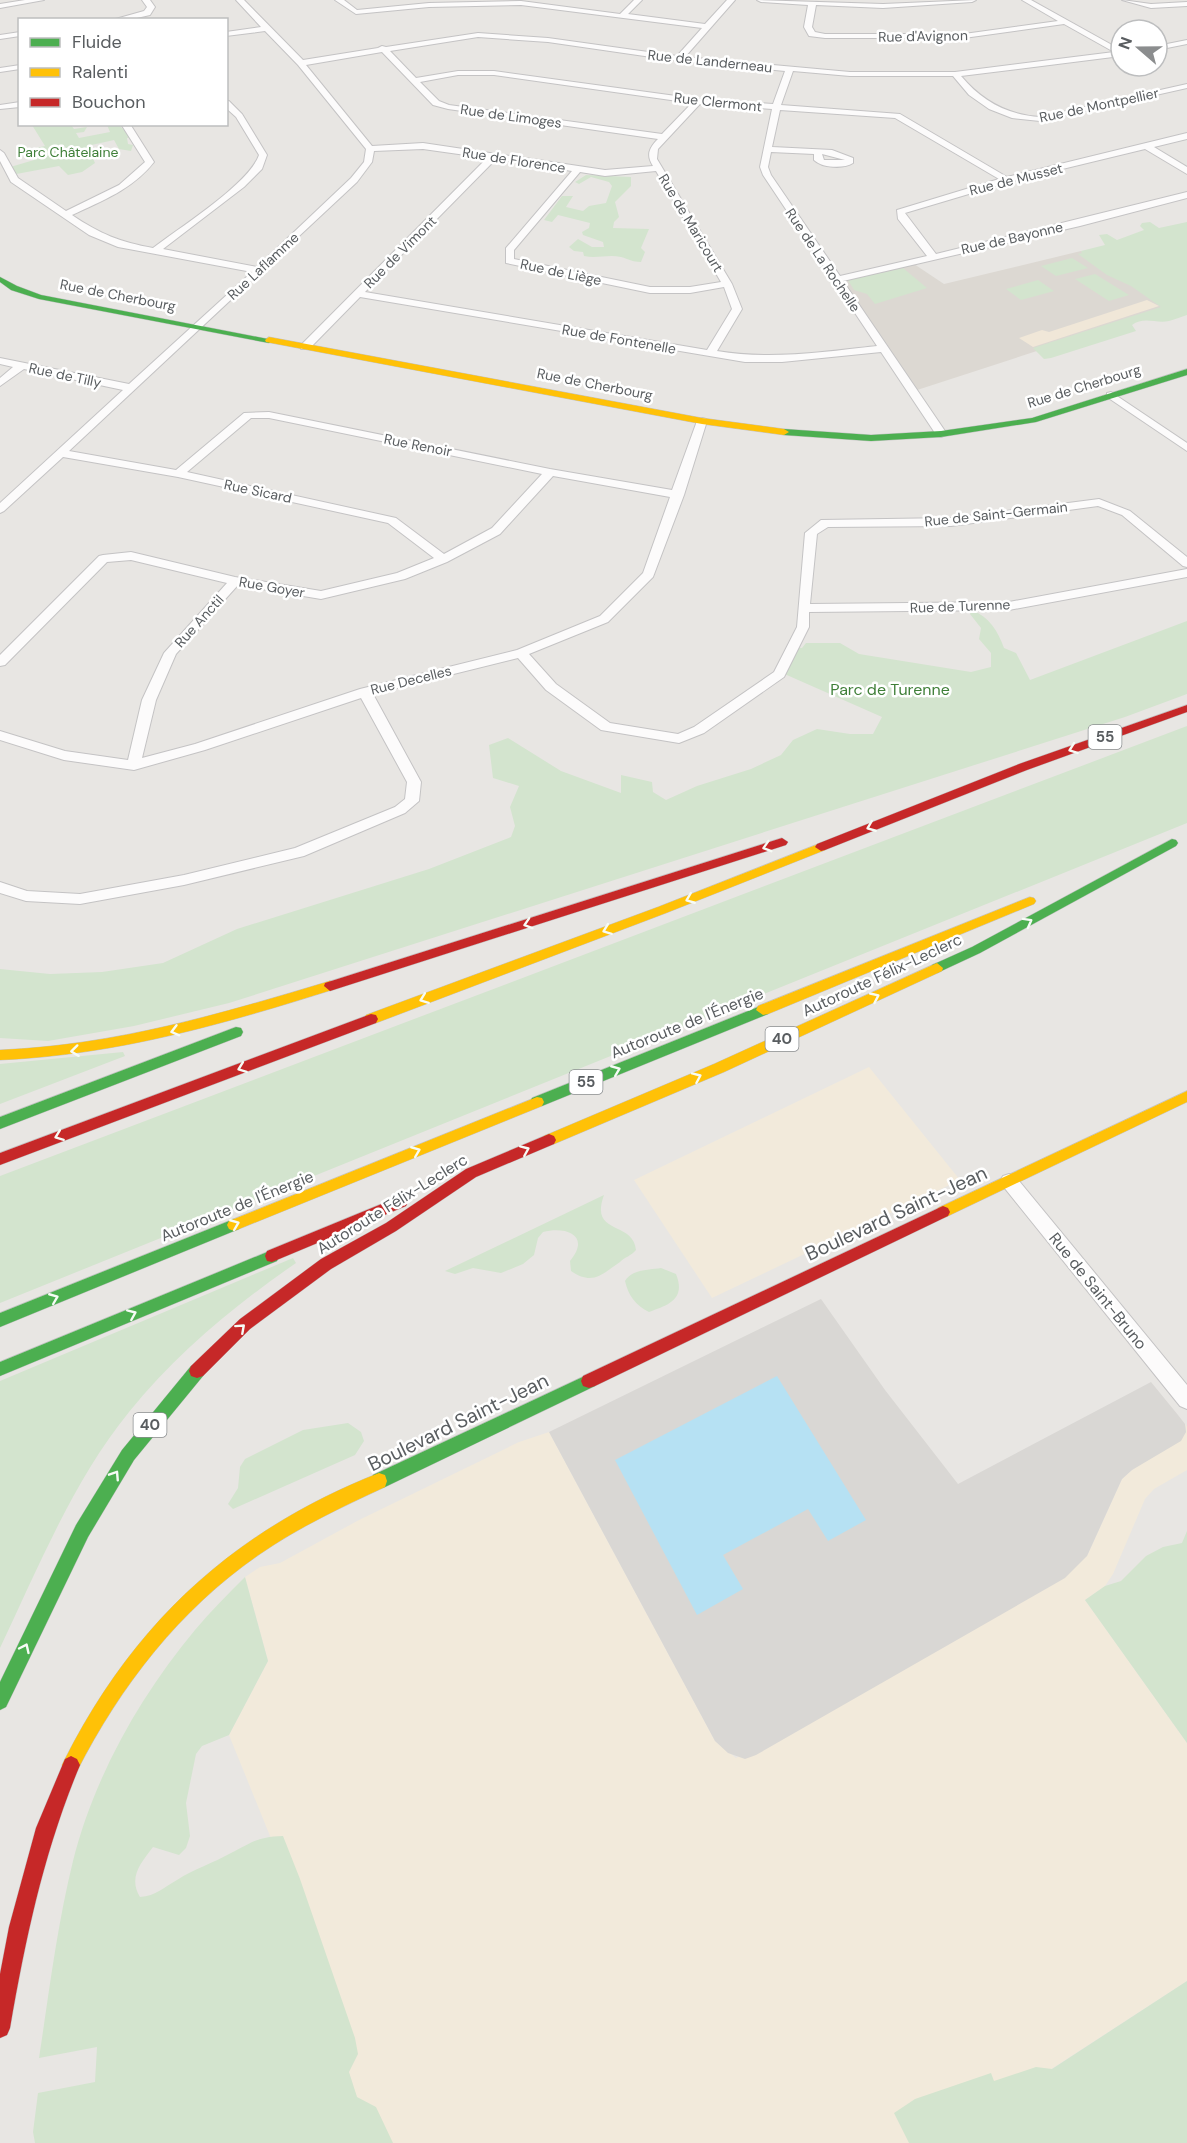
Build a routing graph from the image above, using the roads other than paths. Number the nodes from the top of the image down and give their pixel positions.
1 (40, 0) edge
2 (146, 0) edge
3 (240, 0) edge
4 (339, 0) edge
5 (638, 0) edge
6 (731, 0) edge
7 (761, 0) edge
8 (972, 0) edge
9 (1026, 0) edge
10 (1126, 0) edge
11 (846, 3) edge
12 (812, 4) junction
13 (1187, 4) edge
14 (0, 6) edge
15 (623, 15) junction
16 (124, 18) edge
17 (1064, 22) junction
18 (708, 27) junction
19 (267, 28) junction
20 (18, 34) edge
21 (228, 34) edge
22 (0, 37) edge
23 (1187, 42) edge
24 (1177, 44) junction
25 (1109, 46) edge
26 (1169, 46) edge
27 (382, 48) junction
28 (1187, 50) edge
29 (1109, 55) edge
30 (679, 59) junction
31 (301, 63) junction
32 (18, 67) edge
33 (0, 70) edge
34 (789, 70) junction
35 (955, 74) junction
36 (415, 81) junction
37 (1187, 86) edge
38 (698, 101) junction
39 (18, 104) edge
40 (228, 105) edge
41 (0, 107) edge
42 (776, 108) junction
43 (126, 126) edge
44 (1187, 136) edge
45 (662, 137) junction
46 (1147, 146) junction
47 (370, 149) junction
48 (767, 149) junction
49 (0, 153) edge
50 (818, 153) dead end
51 (494, 156) junction
52 (657, 168) junction
53 (577, 170) junction
54 (1187, 171) edge
55 (1006, 180) junction
56 (1187, 195) edge
57 (65, 214) junction
58 (156, 250) junction
59 (933, 257) junction
60 (260, 270) junction
61 (0, 279) edge
62 (837, 280) junction
63 (727, 284) junction
64 (357, 294) junction
65 (197, 327) junction
66 (305, 347) junction
67 (882, 349) junction
68 (710, 354) junction
69 (0, 360) edge
70 (21, 366) junction
71 (1187, 372) edge
72 (0, 383) edge
73 (131, 388) junction
74 (1111, 395) junction
75 (702, 421) junction
76 (941, 434) junction
77 (1187, 448) edge
78 (61, 453) junction
79 (550, 472) junction
80 (178, 474) junction
81 (678, 495) junction
82 (0, 509) edge
83 (444, 559) junction
84 (1187, 563) edge
85 (1187, 573) edge
86 (235, 581) junction
87 (803, 608) junction
88 (521, 652) junction
89 (0, 662) edge
90 (365, 692) junction
91 (1187, 708) edge
92 (0, 735) edge
93 (134, 765) junction
94 (1023, 767) junction
95 (844, 823) dead end
96 (800, 837) dead end
97 (1187, 837) edge
98 (1172, 843) junction
99 (0, 887) edge
100 (392, 967) junction
101 (0, 1055) edge
102 (1187, 1096) edge
103 (0, 1123) edge
104 (0, 1159) edge
105 (471, 1173) junction
106 (1009, 1181) junction
107 (0, 1320) edge
108 (0, 1369) edge
109 (1187, 1400) edge
110 (0, 1701) edge
111 (0, 2028) edge

1 - 14 street
2 - 16 street
3 - 19 street
4 - 15 street
5 - 15 street
6 - 18 street
7 - 12 street
8 - 11 street
9 - 17 street
10 - 13 street
11 - 12 street
12 - 17 street, Rue d'Avignon
15 - 18 street
17 - 25 street
18 - 30 street
19 - 21 street
19 - 31 street
20 - 22 street
23 - 24 street
24 - 26 street
24 - 28 street
27 - 30 street, Rue de Landerneau
27 - 31 street, Rue de Landerneau
27 - 36 street, Rue de Limoges
29 - 35 street, Rue de Landerneau
30 - 34 street, Rue de Landerneau
31 - 47 street
32 - 33 street
34 - 35 street, Rue de Landerneau
34 - 42 street, Rue de La Rochelle
35 - 37 street, Rue de Montpellier
36 - 38 street, Rue Clermont
36 - 45 street, Rue de Limoges
38 - 42 street, Rue Clermont
38 - 45 street
39 - 41 street
40 - 58 street
42 - 48 street, Rue de La Rochelle
42 - 55 street, Rue Clermont
43 - 57 street
44 - 46 street, Rue de Musset
45 - 52 street, Rue de Maricourt
46 - 54 street
46 - 55 street, Rue de Musset
47 - 51 street, Rue de Florence
47 - 60 street, Rue Laflamme
48 - 50 street
48 - 62 street, Rue de La Rochelle
49 - 57 street
51 - 53 street, Rue de Florence
51 - 64 street, Rue de Vimont
52 - 53 street, Rue de Florence
52 - 63 street, Rue de Maricourt
53 - 63 street, Rue de Liège
55 - 59 street, Rue de Musset
56 - 59 street, Rue de Bayonne
57 - 58 street
58 - 60 street
59 - 62 street, Rue de Bayonne
60 - 65 street, Rue Laflamme
61 - 65 main road, Rue de Cherbourg
62 - 67 street, Rue de La Rochelle
63 - 68 street, Rue de Maricourt
64 - 66 street, Rue de Vimont
64 - 68 street, Rue de Fontenelle
65 - 66 main road, Rue de Cherbourg
65 - 73 street, Rue Laflamme
66 - 75 main road, Rue de Cherbourg
67 - 68 street, Rue de Fontenelle
67 - 76 street, Rue de La Rochelle
69 - 70 street, Rue de Tilly
70 - 72 street
70 - 73 street, Rue de Tilly
71 - 74 main road, Rue de Cherbourg
73 - 78 street, Rue Laflamme
74 - 76 main road, Rue de Cherbourg
74 - 77 street
75 - 76 main road, Rue de Cherbourg
75 - 81 street, Rue Decelles
78 - 80 street, Rue Sicard
78 - 82 street, Rue Laflamme
79 - 80 street, Rue Renoir
79 - 81 street, Rue Renoir
79 - 83 street, Rue Goyer
80 - 83 street, Rue Sicard
81 - 88 street, Rue Decelles
83 - 86 street, Rue Goyer
84 - 87 street, Rue de Saint-Germain
85 - 87 street, Rue de Turenne
86 - 89 street, Rue Goyer
86 - 93 street, Rue Anctil
87 - 88 street, Rue de Saint-Germain
88 - 90 street, Rue Decelles
90 - 93 street, Rue Decelles
90 - 99 street
91 -> 94 main road, 55
92 - 93 street, Rue Decelles
94 - 95 main road
94 -> 104 main road, 55
96 -> 100 main road
97 - 98 main road, Autoroute de l'Énergie / 55
105 -> 98 main road, Autoroute Félix-Leclerc / 40
107 -> 98 main road, Autoroute de l'Énergie / 55
100 -> 101 main road
100 - 103 main road
102 - 106 main road, Boulevard Saint-Jean
108 -> 105 main road
110 -> 105 main road, Autoroute Félix-Leclerc / 40
106 - 109 street, Rue de Saint-Bruno
106 - 111 main road, Boulevard Saint-Jean

